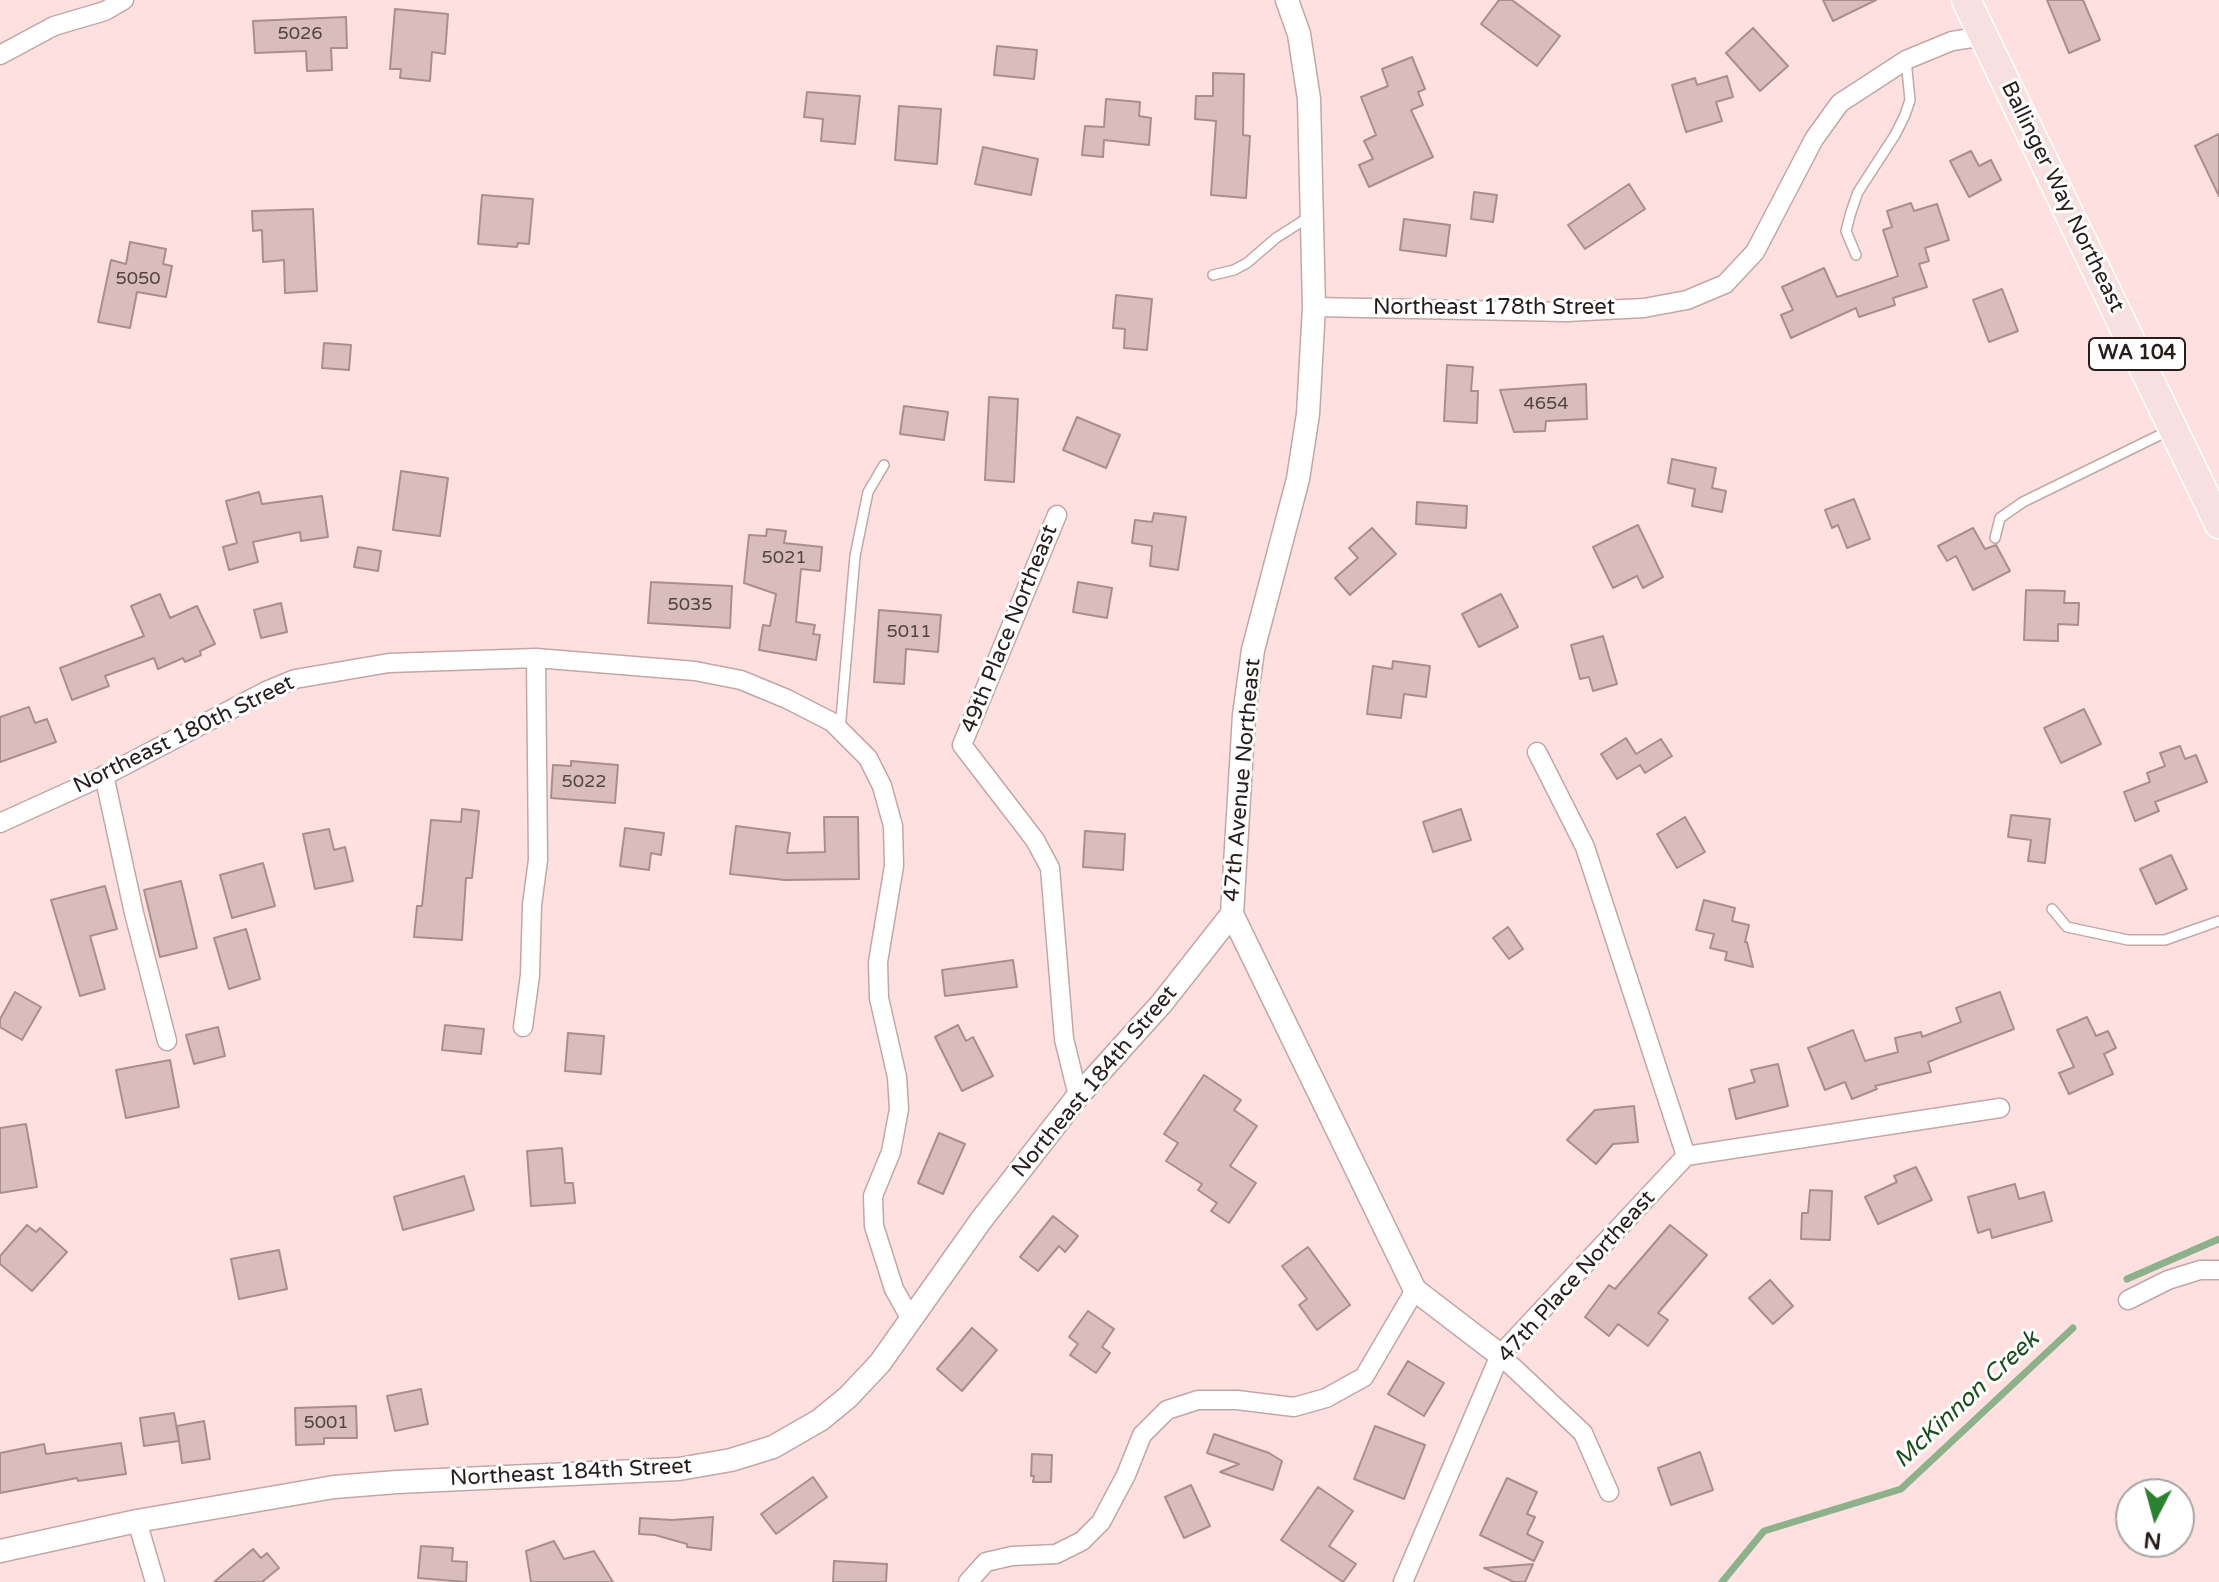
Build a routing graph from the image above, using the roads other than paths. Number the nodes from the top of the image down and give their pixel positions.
1 (124, 0) edge
2 (1287, 0) edge
3 (1966, 0) edge
4 (1985, 36) junction
5 (0, 55) edge
6 (1906, 60) junction
7 (1312, 215) junction
8 (1856, 255) dead end
9 (1213, 275) dead end
10 (1314, 307) junction
11 (2173, 429) junction
12 (884, 465) dead end
13 (1057, 515) dead end
14 (2219, 524) edge
15 (1995, 538) dead end
16 (536, 658) junction
17 (840, 730) junction
18 (1537, 752) dead end
19 (104, 775) junction
20 (0, 823) edge
21 (2052, 909) dead end
22 (1232, 914) junction
23 (2219, 921) edge
24 (523, 1027) dead end
25 (167, 1041) dead end
26 (1078, 1096) junction
27 (2000, 1108) dead end
28 (1686, 1156) junction
29 (2219, 1270) edge
30 (1415, 1290) junction
31 (2128, 1300) dead end
32 (912, 1321) junction
33 (1500, 1355) junction
34 (1609, 1492) dead end
35 (137, 1521) junction
36 (0, 1551) edge
37 (155, 1582) edge
38 (968, 1582) edge
39 (1403, 1582) edge

1 - 5 street
2 - 7 street, 47th Avenue Northeast
3 - 4 main road, Ballinger Way Northeast / WA 104
4 - 6 street, Northeast 178th Street
4 - 11 main road, Ballinger Way Northeast / WA 104
6 - 8 lane
6 - 10 street, Northeast 178th Street
7 - 9 lane
7 - 10 street, 47th Avenue Northeast
10 - 22 street, 47th Avenue Northeast
11 - 14 main road, Ballinger Way Northeast / WA 104
11 - 15 lane
12 - 17 lane
13 - 26 street, 49th Place Northeast
16 - 17 street, Northeast 180th Street
16 - 19 street, Northeast 180th Street
16 - 24 street
17 - 32 street, Northeast 180th Street
18 - 28 street
19 - 20 street, Northeast 180th Street
19 - 25 street
21 - 23 lane
22 - 26 street, Northeast 184th Street
22 - 30 street, 47th Avenue Northeast
26 - 32 street, Northeast 184th Street
27 - 28 street
28 - 33 street, 47th Place Northeast
29 - 31 street
30 - 33 street, 47th Avenue Northeast
30 - 38 street
32 - 35 street, Northeast 184th Street
33 - 34 street, 47th Avenue Northeast
33 - 39 street, 47th Place Northeast
35 - 36 street, Northeast 184th Street
35 - 37 street

